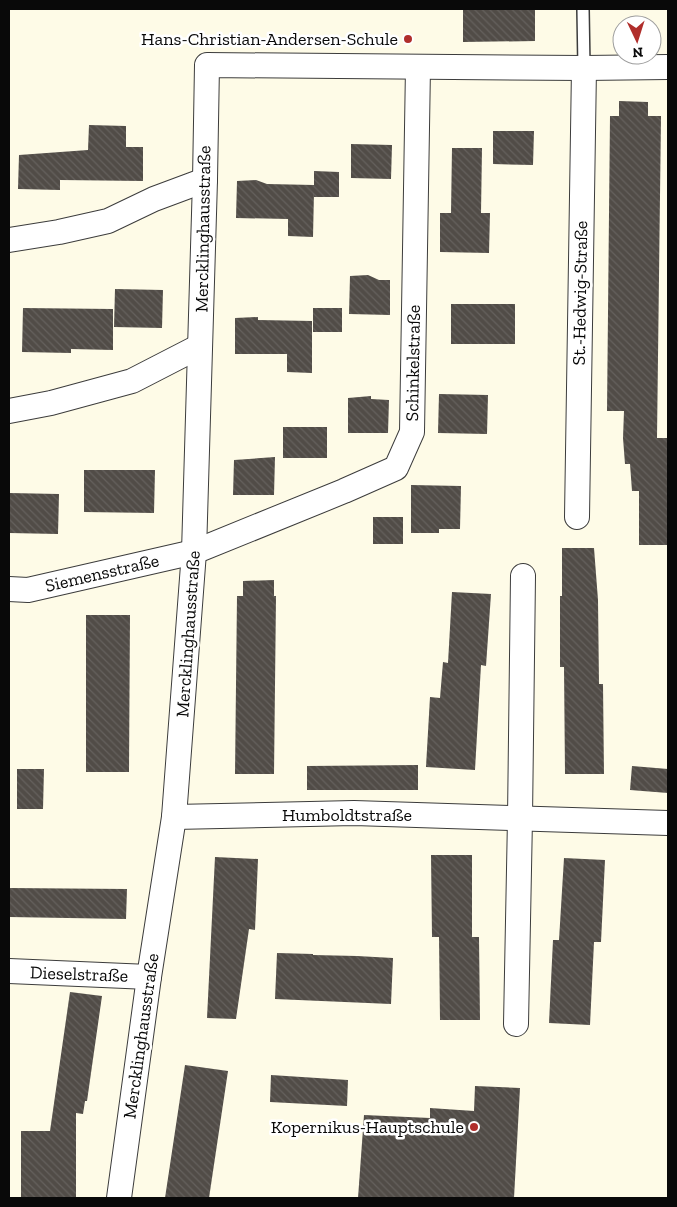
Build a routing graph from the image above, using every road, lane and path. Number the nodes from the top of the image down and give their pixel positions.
1 (583, 9) edge
2 (418, 66) junction
3 (668, 67) edge
4 (584, 68) junction
5 (205, 180) junction
6 (9, 240) edge
7 (200, 346) junction
8 (9, 411) edge
9 (577, 517) dead end
10 (194, 552) junction
11 (523, 576) dead end
12 (9, 589) edge
13 (174, 817) junction
14 (520, 818) junction
15 (668, 823) edge
16 (9, 971) edge
17 (149, 977) junction
18 (516, 1024) dead end
19 (119, 1198) edge

1 - 4 lane
2 - 4 street
2 - 5 street, Mercklinghausstraße
2 - 10 street, Schinkelstraße
3 - 4 street
4 - 9 street, St.-Hedwig-Straße
5 - 6 street
5 - 7 street, Mercklinghausstraße
7 - 8 street
7 - 10 street, Mercklinghausstraße
10 - 12 street, Siemensstraße
10 - 13 street, Mercklinghausstraße
11 - 14 street
13 - 14 street, Humboldtstraße
13 - 17 street, Mercklinghausstraße
14 - 15 street, Humboldtstraße
14 - 18 street
16 - 17 street, Dieselstraße
17 - 19 street, Mercklinghausstraße

